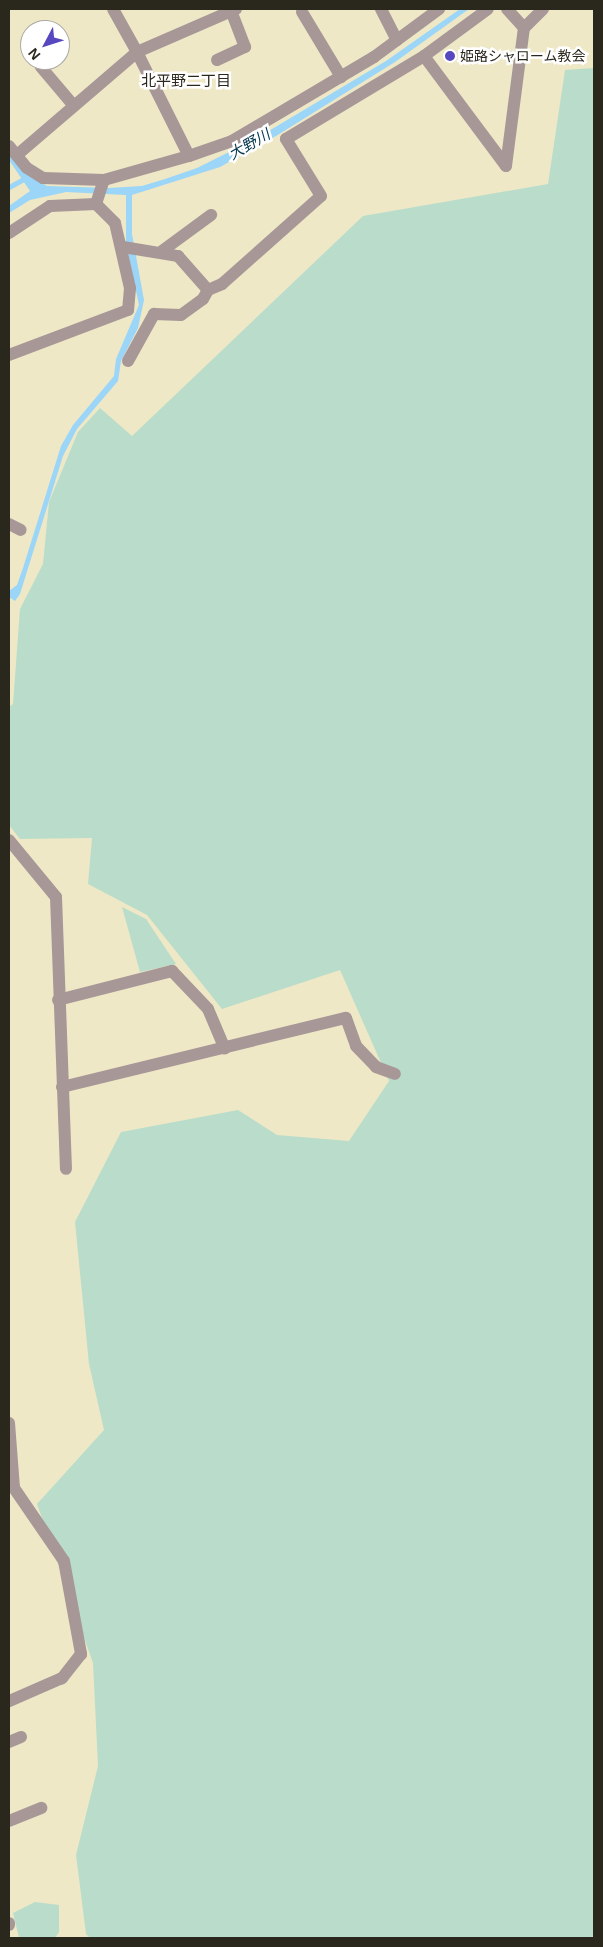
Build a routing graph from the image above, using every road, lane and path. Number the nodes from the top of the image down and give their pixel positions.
1 (113, 9) edge
2 (380, 9) edge
3 (439, 9) edge
4 (488, 9) edge
5 (507, 9) edge
6 (543, 9) edge
7 (233, 10) edge
8 (302, 12) dead end
9 (524, 28) junction
10 (397, 40) junction
11 (137, 52) junction
12 (424, 56) junction
13 (223, 62) dead end
14 (44, 70) edge
15 (340, 77) junction
16 (74, 106) junction
17 (13, 150) edge
18 (188, 156) junction
19 (104, 180) junction
20 (96, 204) junction
21 (211, 215) dead end
22 (9, 232) edge
23 (123, 247) junction
24 (162, 251) junction
25 (208, 290) junction
26 (9, 355) edge
27 (128, 361) dead end
28 (9, 524) edge
29 (21, 530) dead end
30 (9, 840) edge
31 (58, 1000) junction
32 (225, 1048) junction
33 (395, 1074) dead end
34 (62, 1087) junction
35 (66, 1169) dead end
36 (9, 1423) edge
37 (9, 1701) edge
38 (42, 1808) dead end
39 (9, 1821) edge

1 - 11 street
2 - 10 street
3 - 10 street
4 - 12 street
5 - 9 street
6 - 9 street
7 - 11 street
7 - 13 street
8 - 15 street
9 - 12 street
10 - 15 street
11 - 16 street
11 - 18 street
12 - 25 street
14 - 16 street
15 - 18 street
16 - 17 street
17 - 19 street
18 - 19 street
19 - 20 street
20 - 22 street
20 - 23 street
21 - 24 street
23 - 24 street
23 - 26 street
24 - 25 street
25 - 27 street
28 - 29 street
30 - 31 street
31 - 32 street
31 - 34 street
32 - 33 street
32 - 34 street
34 - 35 street
36 - 37 street
38 - 39 street

